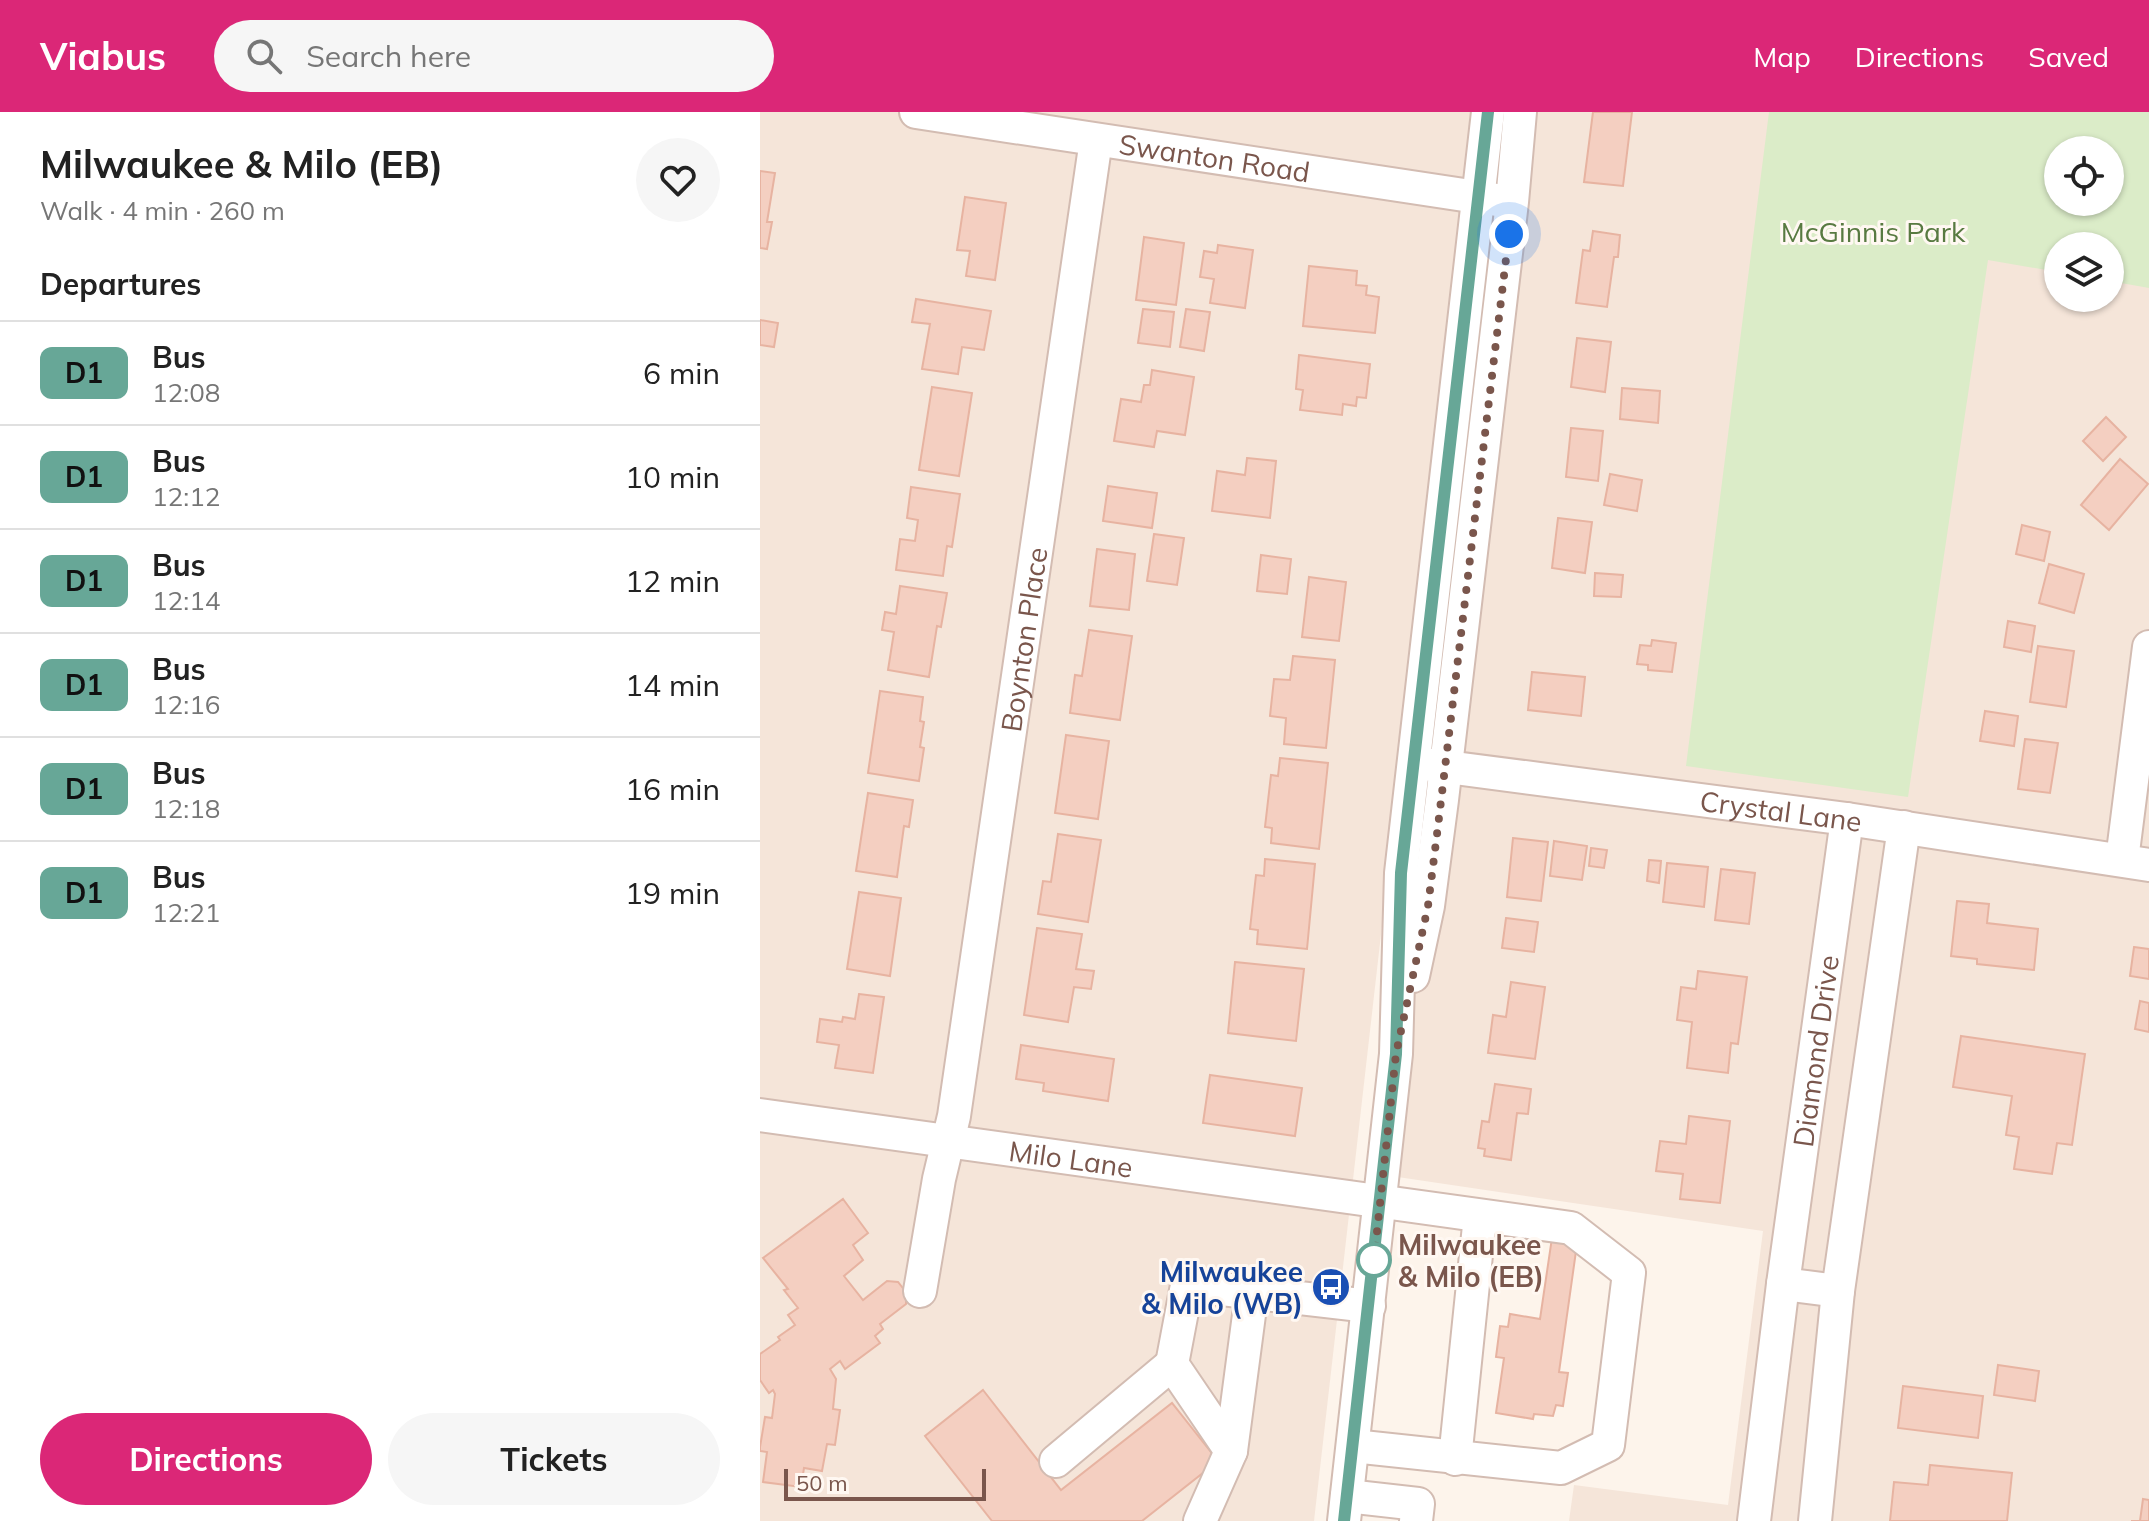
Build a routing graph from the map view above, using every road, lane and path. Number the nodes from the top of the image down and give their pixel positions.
1 (916, 112) edge
2 (1488, 112) edge
3 (1520, 112) edge
4 (1096, 140) junction
5 (1478, 197) junction
6 (1512, 202) junction
7 (2149, 647) edge
8 (1413, 762) junction
9 (1446, 766) junction
10 (1847, 819) junction
11 (1904, 827) junction
12 (2136, 863) edge
13 (1396, 1054) junction
14 (760, 1115) edge
15 (950, 1139) junction
16 (1381, 1201) junction
17 (1480, 1216) junction
18 (1783, 1284) junction
19 (920, 1291) dead end
20 (1838, 1291) junction
21 (1252, 1292) junction
22 (1369, 1306) junction
23 (1172, 1364) junction
24 (1353, 1446) junction
25 (1231, 1451) junction
26 (1455, 1459) junction
27 (1056, 1461) dead end
28 (1345, 1508) edge
29 (1200, 1521) edge
30 (1416, 1521) edge
31 (1754, 1521) edge
32 (1815, 1521) edge

1 - 4 street, Swanton Road
2 - 5 street
3 - 6 street
4 - 5 street, Swanton Road
4 - 15 street, Boynton Place
5 - 6 street, Swanton Road
5 - 8 street
6 - 9 street
7 - 12 street
8 - 9 street, Crystal Lane
8 - 13 street
9 - 10 street, Crystal Lane
9 - 13 street
10 - 11 street, Crystal Lane
10 - 18 street, Diamond Drive
11 - 12 street, Crystal Lane
11 - 20 street, Diamond Drive
13 - 16 street
14 - 15 street, Milo Lane
15 - 16 street, Milo Lane
15 - 19 street, Boynton Place
16 - 17 street, Milo Lane
16 - 22 street
17 - 26 street
17 - 26 street, Milo Lane
18 - 20 street
18 - 31 street, Diamond Drive
20 - 32 street, Diamond Drive
21 - 22 street
21 - 23 street
21 - 25 street
22 - 24 street
23 - 25 street
23 - 27 street
24 - 26 street
24 - 28 street
25 - 29 street
28 - 30 street

